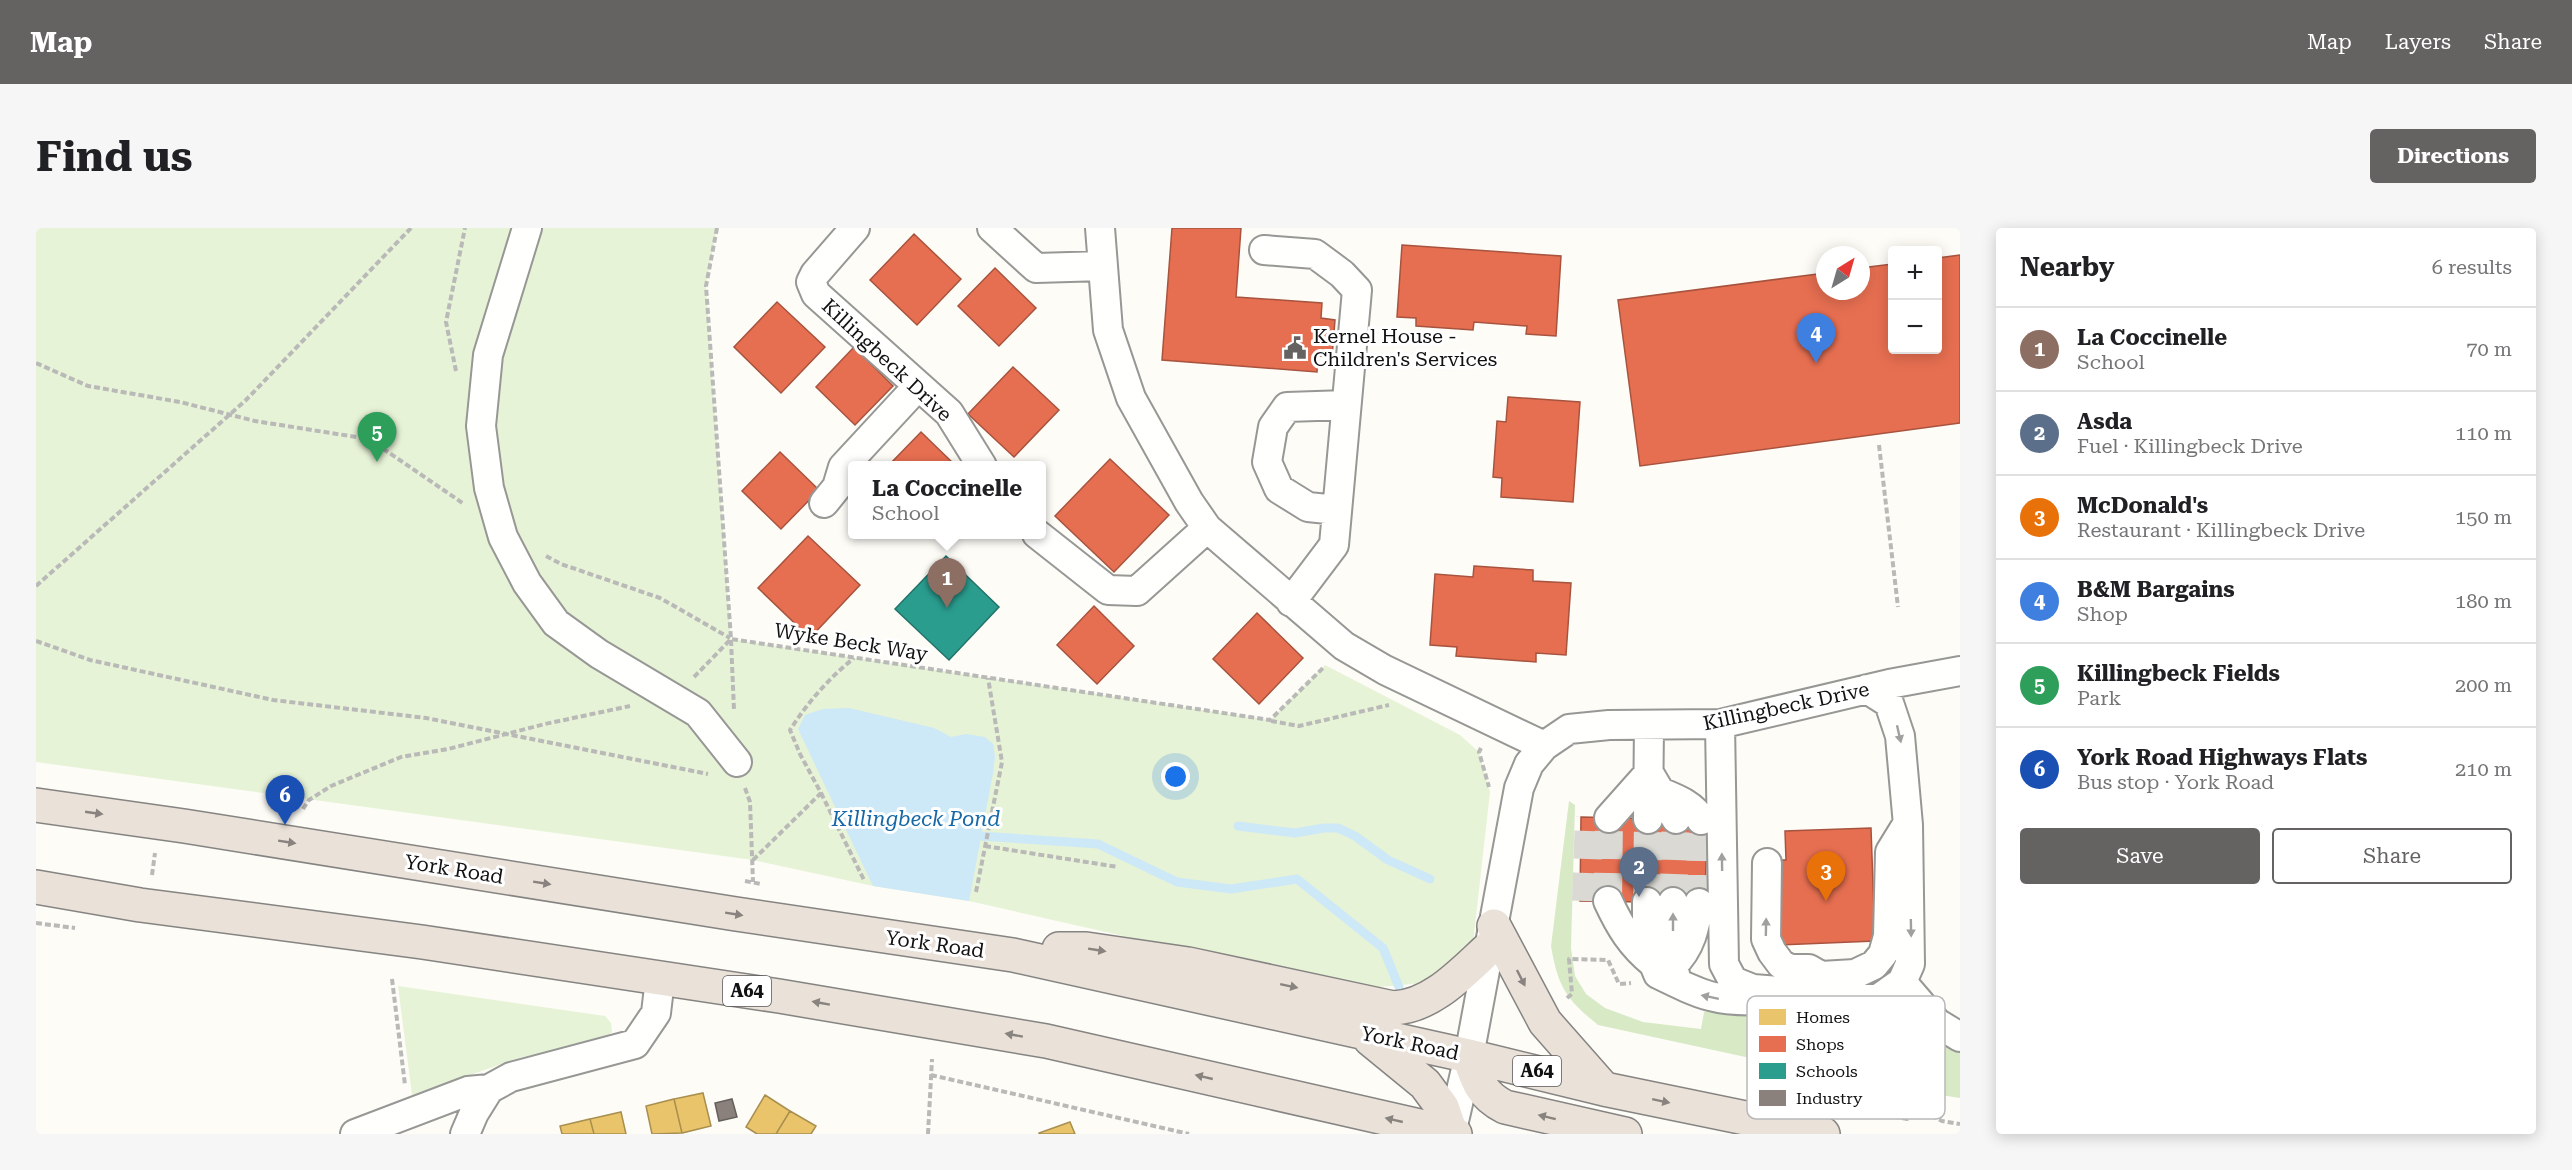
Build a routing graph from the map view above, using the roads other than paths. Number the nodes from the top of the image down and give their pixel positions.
1 (527, 228) edge
2 (855, 228) edge
3 (992, 228) edge
4 (1100, 228) edge
5 (1264, 250) dead end
6 (1103, 266) junction
7 (918, 386) junction
8 (1346, 405) junction
9 (849, 461) edge
10 (979, 461) edge
11 (848, 462) edge
12 (824, 503) dead end
13 (1337, 510) junction
14 (1207, 528) junction
15 (1043, 539) edge
16 (1291, 602) junction
17 (1960, 671) edge
18 (1867, 689) junction
19 (1720, 724) junction
20 (1649, 726) junction
21 (1544, 746) junction
22 (739, 771) road end
23 (1647, 786) junction
24 (36, 805) edge
25 (1599, 818) dead end
26 (1908, 825) junction
27 (1767, 863) dead end
28 (36, 887) edge
29 (1597, 901) tunnel mouth
30 (1492, 937) junction
31 (976, 950) junction
32 (1781, 963) junction
33 (1659, 966) junction
34 (660, 979) junction
35 (1902, 982) junction
36 (1831, 995) junction
37 (1818, 996) edge
38 (1843, 996) edge
39 (1882, 996) edge
40 (1914, 996) edge
41 (1747, 1001) edge
42 (1945, 1028) edge
43 (1360, 1031) junction
44 (1960, 1037) edge
45 (1469, 1056) junction
46 (489, 1089) junction
47 (1604, 1089) junction
48 (1747, 1106) edge
49 (355, 1134) edge
50 (465, 1134) edge
51 (1453, 1134) edge
52 (1625, 1134) edge

1 - 22 street
2 - 7 street, Killingbeck Drive
3 - 6 street
4 - 6 street
5 - 8 street
6 - 14 street
7 - 9 street
7 - 10 street, Killingbeck Drive
8 - 13 street
8 - 13 street
11 - 12 street
13 - 16 street
14 - 15 street
14 - 16 street
16 - 21 street
17 - 18 street, Killingbeck Drive
18 - 19 street, Killingbeck Drive
18 -> 26 street
19 - 20 street, Killingbeck Drive
36 -> 19 street
20 - 21 street, Killingbeck Drive
20 - 23 street
21 - 30 street, Killingbeck Drive
23 - 23 street
23 - 25 street
24 -> 31 highway, York Road / A64
26 - 32 street
26 -> 35 street
32 -> 27 street
28 - 34 highway, A64
29 - 33 street
31 -> 30 highway
30 - 45 street, Killingbeck Drive
30 -> 47 highway
31 - 43 highway, York Road / A64
32 - 36 street
33 -> 33 street
41 -> 33 street
34 - 46 street
51 -> 34 highway, A64
35 - 39 street
35 - 40 street
36 -> 37 street
36 - 38 street
42 - 44 street
43 - 45 highway, York Road / A64
43 - 51 highway
45 - 47 highway, York Road / A64
45 - 51 street, Killingbeck Drive
52 -> 45 highway
46 - 49 street
46 - 50 street
47 -> 48 highway, York Road / A64

